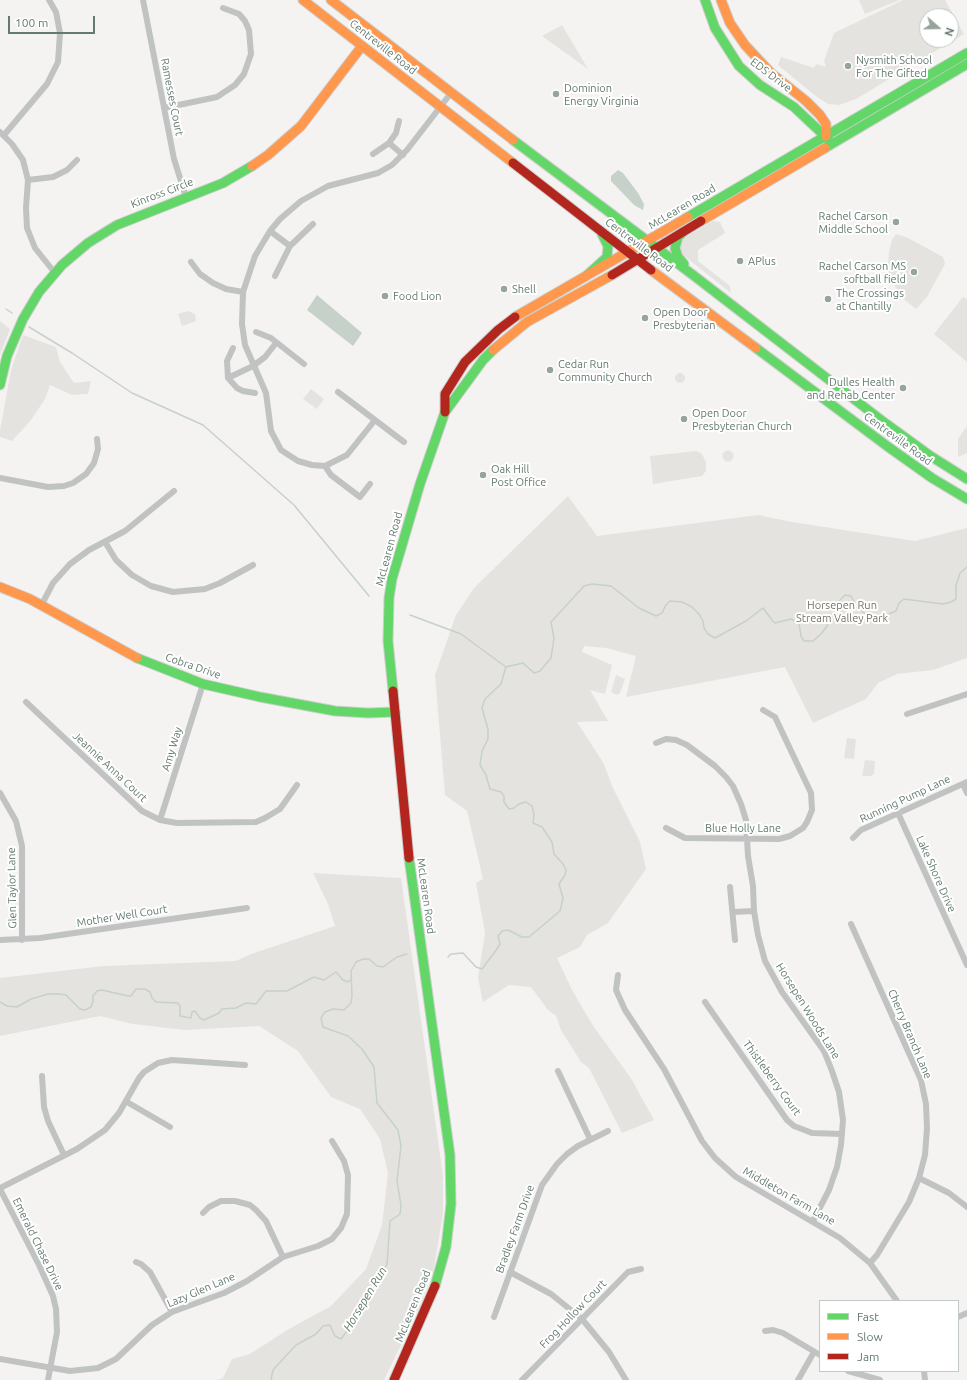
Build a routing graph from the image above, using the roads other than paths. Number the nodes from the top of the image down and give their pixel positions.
1 (50, 0) edge
2 (143, 0) edge
3 (303, 0) edge
4 (331, 0) edge
5 (705, 0) edge
6 (721, 0) edge
7 (223, 8) dead end
8 (362, 46) junction
9 (967, 53) edge
10 (967, 64) edge
11 (450, 93) junction
12 (439, 107) junction
13 (164, 108) junction
14 (399, 121) dead end
15 (2, 133) edge
16 (826, 136) junction
17 (389, 143) junction
18 (832, 144) junction
19 (373, 154) dead end
20 (403, 155) junction
21 (77, 160) dead end
22 (28, 180) junction
23 (186, 197) junction
24 (313, 224) dead end
25 (597, 228) junction
26 (270, 231) junction
27 (683, 232) junction
28 (648, 241) junction
29 (290, 246) junction
30 (656, 248) junction
31 (629, 252) junction
32 (638, 260) junction
33 (191, 262) dead end
34 (55, 273) junction
35 (693, 275) junction
36 (275, 276) dead end
37 (586, 276) junction
38 (243, 292) junction
39 (256, 332) dead end
40 (276, 343) junction
41 (233, 348) dead end
42 (304, 364) dead end
43 (253, 366) junction
44 (228, 378) junction
45 (0, 385) edge
46 (338, 392) dead end
47 (255, 393) dead end
48 (445, 412) junction
49 (375, 420) junction
50 (97, 439) dead end
51 (404, 442) dead end
52 (325, 466) junction
53 (0, 478) edge
54 (967, 479) edge
55 (370, 484) dead end
56 (174, 491) dead end
57 (967, 499) edge
58 (105, 542) junction
59 (253, 565) dead end
60 (0, 588) edge
61 (41, 606) junction
62 (203, 684) junction
63 (967, 694) edge
64 (26, 702) dead end
65 (763, 710) dead end
66 (395, 712) junction
67 (907, 714) dead end
68 (656, 743) dead end
69 (965, 783) edge
70 (297, 785) dead end
71 (0, 793) edge
72 (967, 793) edge
73 (898, 813) junction
74 (160, 820) junction
75 (666, 828) dead end
76 (747, 838) junction
77 (852, 838) dead end
78 (730, 887) dead end
79 (247, 908) dead end
80 (733, 912) junction
81 (754, 912) junction
82 (851, 924) dead end
83 (0, 940) edge
84 (22, 940) junction
85 (735, 940) dead end
86 (967, 965) edge
87 (618, 976) dead end
88 (705, 1002) dead end
89 (245, 1065) dead end
90 (558, 1071) dead end
91 (42, 1076) dead end
92 (127, 1102) junction
93 (170, 1127) dead end
94 (608, 1131) dead end
95 (842, 1134) junction
96 (590, 1139) junction
97 (332, 1141) dead end
98 (64, 1155) junction
99 (919, 1178) junction
100 (0, 1189) edge
101 (967, 1207) edge
102 (203, 1213) dead end
103 (813, 1221) junction
104 (283, 1256) junction
105 (136, 1262) dead end
106 (870, 1263) junction
107 (641, 1269) dead end
108 (510, 1272) junction
109 (896, 1300) edge
110 (172, 1312) junction
111 (494, 1317) dead end
112 (582, 1319) junction
113 (765, 1331) dead end
114 (817, 1354) edge
115 (0, 1360) edge
116 (51, 1368) junction
117 (852, 1372) edge
118 (48, 1380) edge
119 (394, 1380) edge
120 (522, 1380) edge
121 (626, 1380) edge
122 (798, 1380) edge
123 (880, 1380) edge

1 - 15 street
2 - 13 street, Ramesses Court
3 - 8 main road, Centreville Road
4 - 11 main road, Centreville Road
5 - 16 main road, EDS Drive
6 - 16 main road, EDS Drive
7 - 13 street
8 - 12 main road, Centreville Road
8 - 23 main road, Kinross Circle
9 - 16 main road, McLearen Road
10 - 18 main road, McLearen Road
11 - 12 street
11 - 28 main road, Centreville Road
12 - 20 street
12 - 25 main road, Centreville Road
13 - 23 street, Ramesses Court
14 - 17 street
15 - 22 street
16 - 18 main road, EDS Drive
16 - 28 main road, McLearen Road
17 - 19 street
17 - 20 street
18 - 27 main road, McLearen Road
20 - 26 street
21 - 22 street
22 - 34 street
23 - 34 main road, Kinross Circle
24 - 29 street
25 - 31 main road, Centreville Road
25 - 37 main road
26 - 29 street
26 - 38 street
27 - 30 main road, McLearen Road
27 - 35 main road
28 - 30 main road, Centreville Road
28 - 31 main road, McLearen Road
29 - 36 street
30 - 32 main road, McLearen Road
30 - 35 main road, Centreville Road
31 - 32 main road, Centreville Road
31 - 37 main road, McLearen Road
32 - 48 main road, McLearen Road
32 - 57 main road, Centreville Road
33 - 38 street
34 - 45 main road, Kinross Circle
35 - 54 main road, Centreville Road
37 - 48 main road, McLearen Road
38 - 43 street
39 - 40 street
40 - 42 street
40 - 43 street
41 - 44 street
43 - 44 street
43 - 52 street
44 - 47 street
46 - 49 street
48 - 66 main road, McLearen Road
49 - 51 street
49 - 52 street
50 - 53 street
52 - 55 street
56 - 58 street
58 - 59 street
58 - 61 street
60 - 61 main road, Cobra Drive
61 - 62 main road, Cobra Drive
62 - 66 main road, Cobra Drive
62 - 74 street, Amy Way
63 - 67 street
64 - 74 street, Jeannie Anna Court
65 - 76 street, Blue Holly Lane
66 - 119 main road, McLearen Road
68 - 76 street, Horsepen Woods Lane
69 - 72 street
69 - 73 street, Running Pump Lane
70 - 74 street, Jeannie Anna Court
71 - 84 street, Glen Taylor Lane
73 - 77 street, Running Pump Lane
73 - 86 street, Lake Shore Drive
75 - 76 street, Blue Holly Lane
76 - 81 street, Horsepen Woods Lane
78 - 80 street
79 - 84 street, Mother Well Court
80 - 81 street
80 - 85 street
81 - 95 street, Horsepen Woods Lane
82 - 99 street, Cherry Branch Lane
83 - 84 street, Mother Well Court
87 - 103 street, Middleton Farm Lane
88 - 95 street, Thistleberry Court
89 - 92 street
90 - 96 street
91 - 98 street
92 - 93 street
92 - 98 street
94 - 96 street, Bradley Farm Drive
95 - 103 street, Horsepen Woods Lane
96 - 108 street, Bradley Farm Drive
97 - 104 street, Lazy Glen Lane
98 - 100 street
99 - 101 street
99 - 106 street, Cherry Branch Lane
100 - 116 street, Emerald Chase Drive
102 - 104 street
103 - 106 street, Middleton Farm Lane
104 - 110 street, Lazy Glen Lane
105 - 110 street
106 - 109 street, Middleton Farm Lane
107 - 112 street, Frog Hollow Court
108 - 111 street, Bradley Farm Drive
108 - 112 street
110 - 116 street, Lazy Glen Lane
112 - 120 street, Frog Hollow Court
112 - 121 street
113 - 114 street
114 - 122 street
115 - 116 street, Lazy Glen Lane
116 - 118 street, Emerald Chase Drive
117 - 123 street

